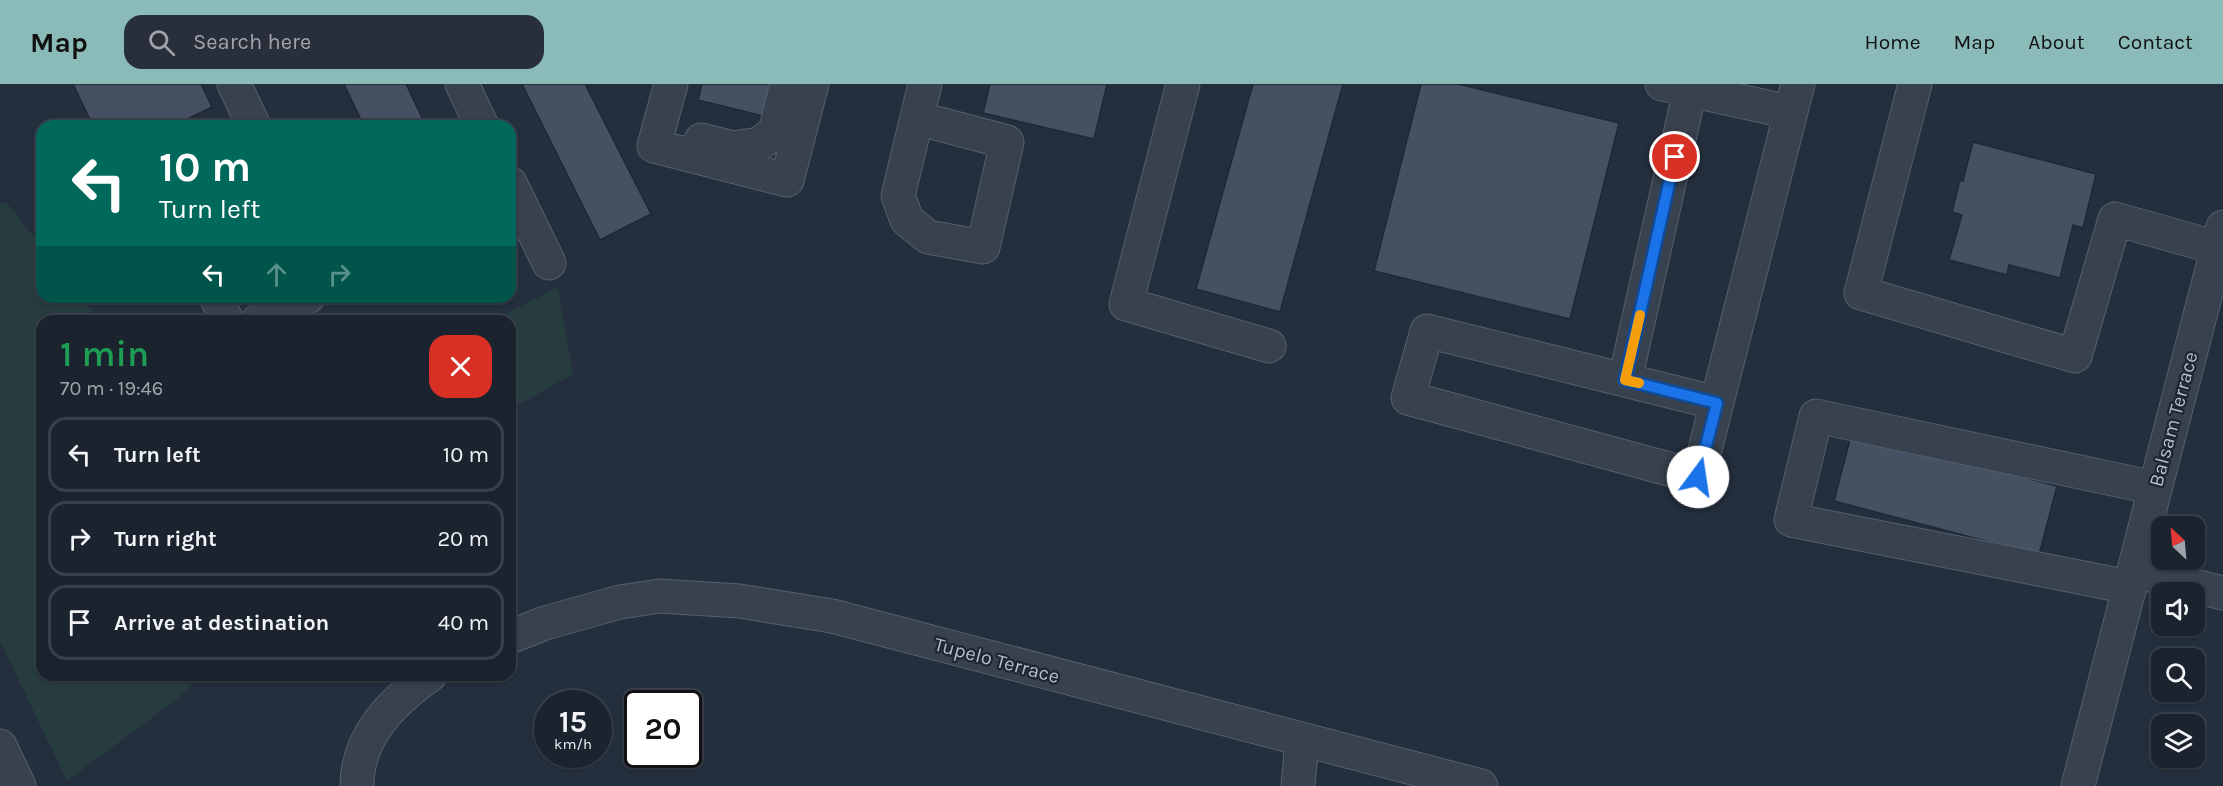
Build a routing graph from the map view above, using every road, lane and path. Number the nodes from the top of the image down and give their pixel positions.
1 (234, 84) edge
2 (462, 84) edge
3 (671, 84) edge
4 (787, 84) edge
5 (812, 84) edge
6 (925, 84) edge
7 (1183, 84) edge
8 (1915, 84) edge
9 (1676, 87) edge
10 (1794, 98) edge
11 (917, 118) dead end
12 (252, 120) edge
13 (479, 120) edge
14 (658, 130) junction
15 (516, 195) edge
16 (2220, 237) edge
17 (549, 263) dead end
18 (296, 303) edge
19 (270, 315) edge
20 (2212, 315) edge
21 (1269, 346) dead end
22 (1625, 380) junction
23 (1717, 403) junction
24 (2155, 488) junction
25 (2132, 579) junction
26 (2223, 593) edge
27 (516, 635) edge
28 (421, 681) edge
29 (1302, 740) junction
30 (0, 746) edge
31 (19, 786) edge
32 (357, 786) edge
33 (1298, 786) edge
34 (1480, 786) edge
35 (2078, 786) edge

1 - 12 street
2 - 13 street
3 - 14 street
4 - 14 street
5 - 14 street
6 - 11 street
7 - 21 street
8 - 16 street
9 - 10 street
9 - 22 street
10 - 23 street
15 - 17 street
16 - 20 street, Balsam Terrace
18 - 19 street
20 - 24 street, Balsam Terrace
22 - 23 street
22 - 23 street
24 - 25 street, Balsam Terrace
24 - 25 street
25 - 26 street
25 - 35 street, Balsam Terrace
27 - 29 street, Tupelo Terrace
28 - 32 street
29 - 33 street
29 - 34 street, Tupelo Terrace
30 - 31 street

